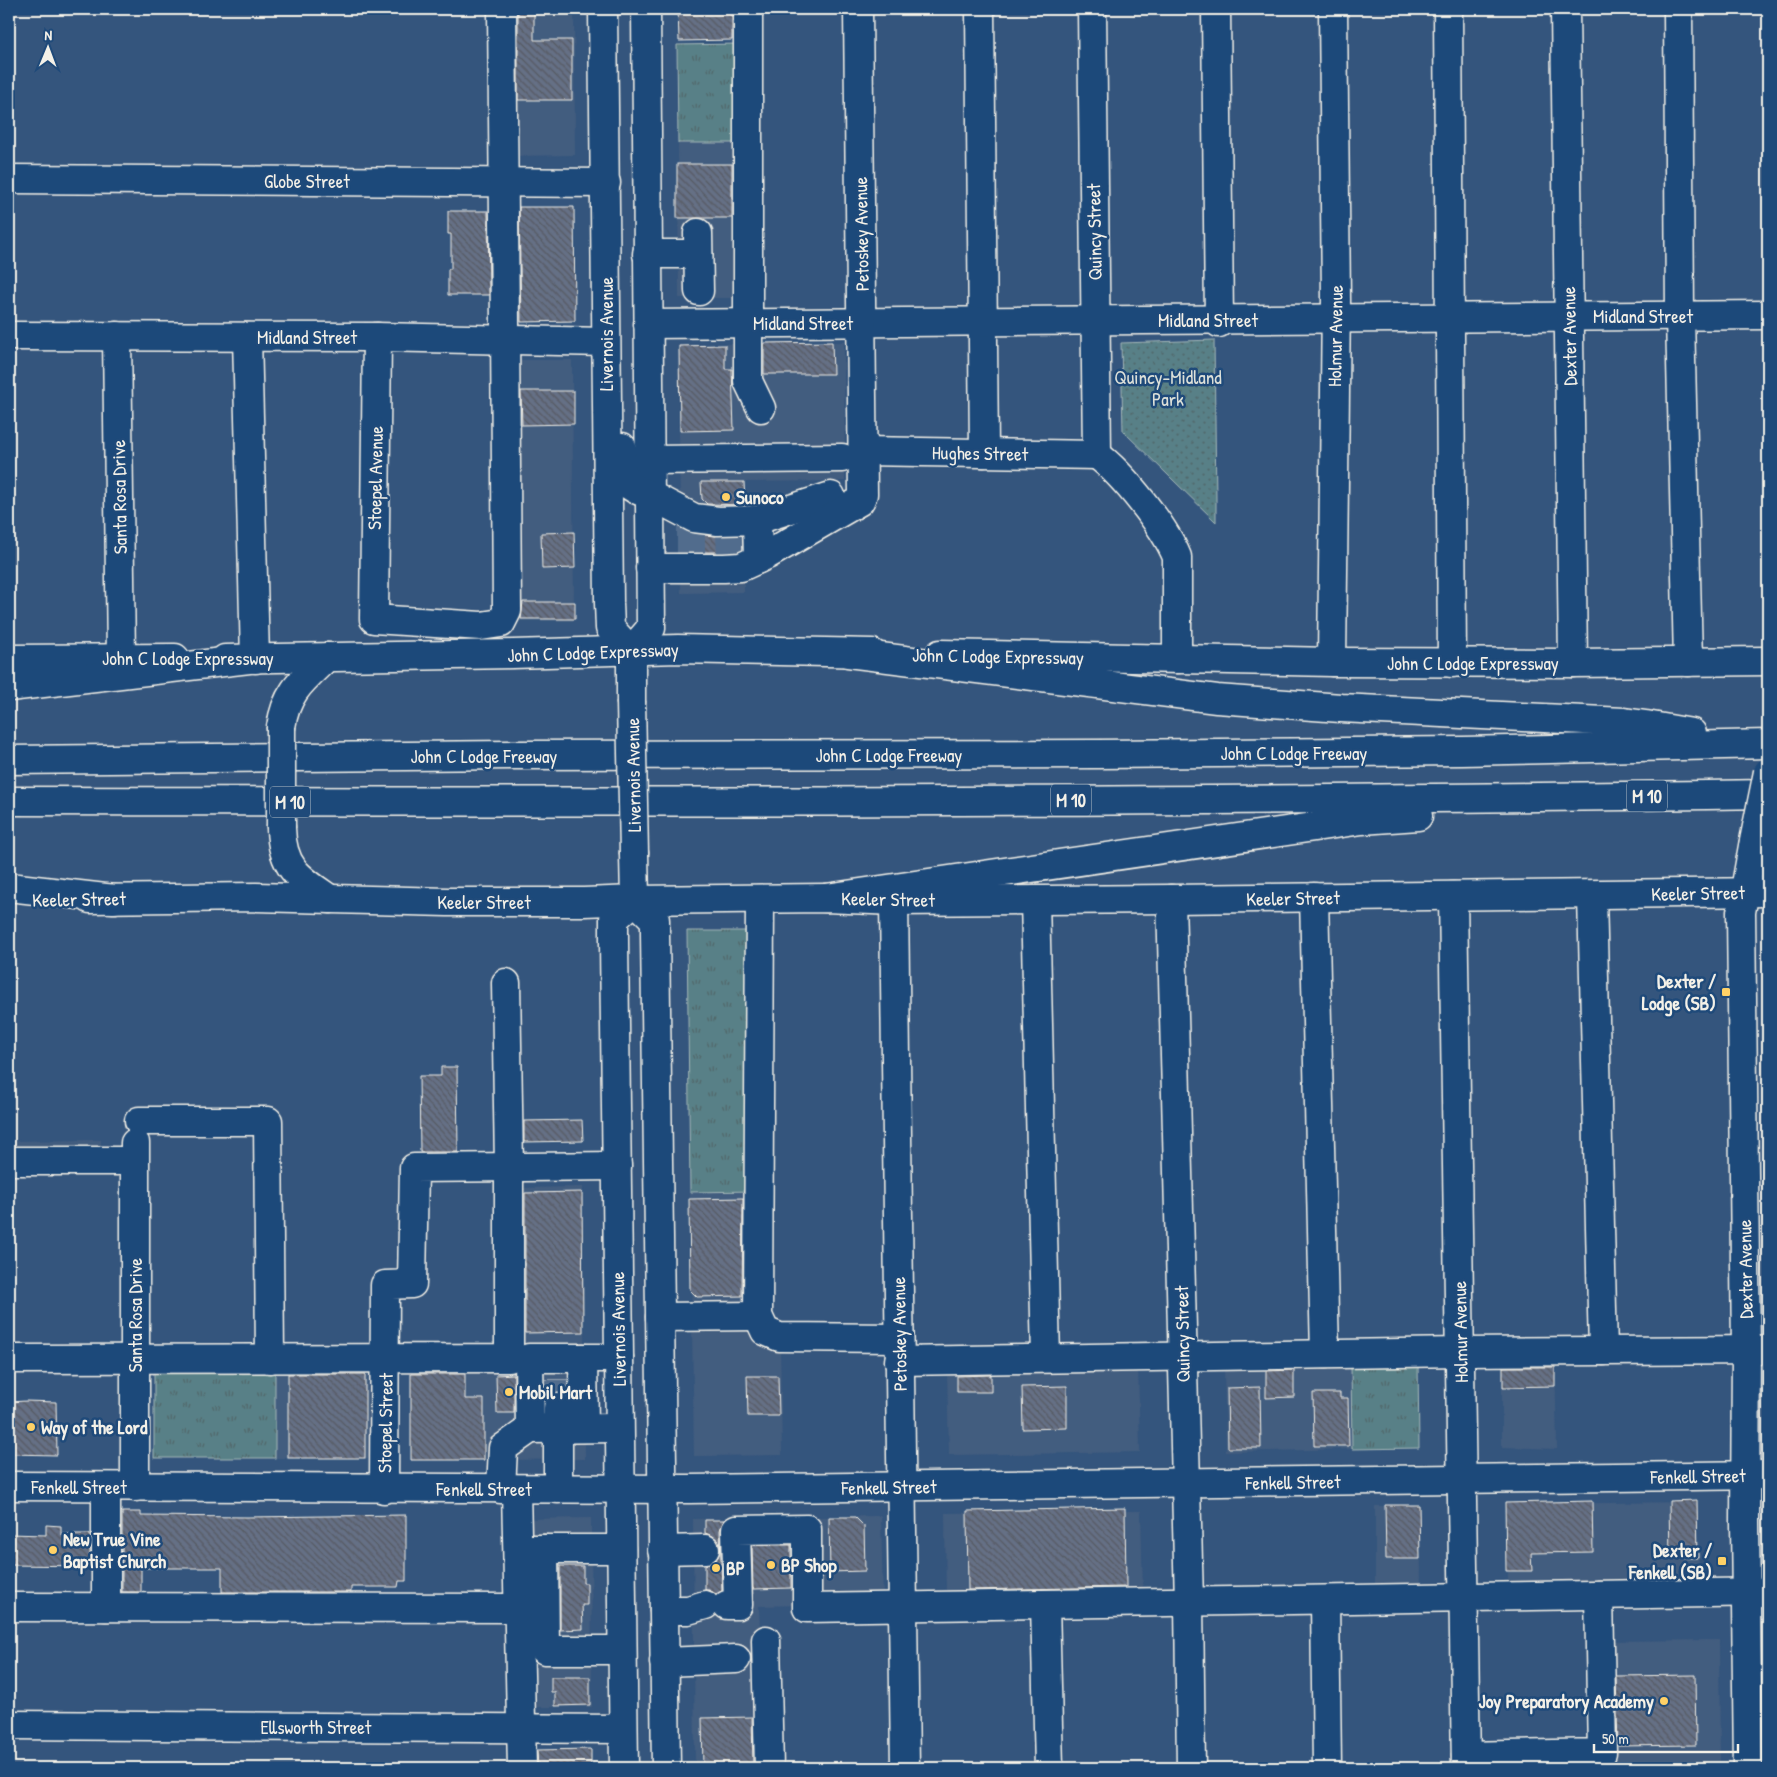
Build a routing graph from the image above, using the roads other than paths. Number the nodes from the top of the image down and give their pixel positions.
1 (502, 9) edge
2 (604, 9) edge
3 (633, 9) edge
4 (646, 9) edge
5 (748, 9) edge
6 (858, 9) edge
7 (980, 9) edge
8 (1092, 9) edge
9 (1216, 9) edge
10 (1333, 9) edge
11 (1448, 9) edge
12 (1565, 9) edge
13 (1678, 9) edge
14 (647, 71) junction
15 (9, 179) edge
16 (503, 182) junction
17 (606, 183) junction
18 (647, 254) junction
19 (606, 257) junction
20 (699, 291) dead end
21 (1768, 315) edge
22 (1680, 316) junction
23 (1569, 317) junction
24 (1450, 318) junction
25 (1334, 319) junction
26 (1095, 320) junction
27 (982, 321) junction
28 (1219, 321) junction
29 (862, 322) junction
30 (748, 323) junction
31 (648, 324) junction
32 (9, 336) edge
33 (117, 336) junction
34 (247, 337) junction
35 (377, 337) junction
36 (504, 340) junction
37 (605, 342) junction
38 (761, 408) dead end
39 (984, 453) junction
40 (853, 454) junction
41 (1097, 455) junction
42 (648, 460) junction
43 (650, 495) junction
44 (821, 507) junction
45 (757, 520) junction
46 (707, 537) junction
47 (763, 557) junction
48 (650, 568) junction
49 (631, 651) junction
50 (848, 652) junction
51 (327, 657) junction
52 (121, 658) junction
53 (9, 659) edge
54 (252, 659) junction
55 (1177, 659) junction
56 (1768, 661) edge
57 (1332, 662) junction
58 (1688, 662) junction
59 (1452, 663) junction
60 (1573, 663) junction
61 (9, 687) edge
62 (1757, 743) edge
63 (9, 760) edge
64 (1768, 772) edge
65 (1768, 794) edge
66 (1570, 797) junction
67 (9, 801) edge
68 (9, 887) edge
69 (1756, 893) edge
70 (1592, 894) junction
71 (1453, 896) junction
72 (1314, 897) junction
73 (114, 898) junction
74 (826, 898) junction
75 (330, 899) junction
76 (760, 899) junction
77 (1171, 899) junction
78 (9, 900) edge
79 (635, 900) junction
80 (1035, 900) junction
81 (894, 901) junction
82 (506, 983) dead end
83 (616, 1108) junction
84 (136, 1142) junction
85 (9, 1161) edge
86 (617, 1166) junction
87 (508, 1167) junction
88 (758, 1316) junction
89 (660, 1317) junction
90 (899, 1350) junction
91 (1757, 1350) edge
92 (1603, 1351) junction
93 (1460, 1352) junction
94 (1324, 1354) junction
95 (1183, 1356) junction
96 (386, 1358) junction
97 (619, 1358) junction
98 (1046, 1358) junction
99 (9, 1359) edge
100 (135, 1359) junction
101 (270, 1359) junction
102 (566, 1365) junction
103 (661, 1414) junction
104 (567, 1421) junction
105 (620, 1428) junction
106 (530, 1429) junction
107 (1757, 1475) edge
108 (1462, 1479) junction
109 (1186, 1483) junction
110 (9, 1486) edge
111 (901, 1486) junction
112 (106, 1487) junction
113 (135, 1487) junction
114 (770, 1488) junction
115 (384, 1489) junction
116 (509, 1489) junction
117 (558, 1489) junction
118 (620, 1489) junction
119 (661, 1489) junction
120 (771, 1529) junction
121 (531, 1549) junction
122 (621, 1549) junction
123 (723, 1549) junction
124 (662, 1550) junction
125 (1757, 1592) edge
126 (1599, 1595) junction
127 (1463, 1597) junction
128 (1324, 1600) junction
129 (1189, 1602) junction
130 (1045, 1604) junction
131 (9, 1607) edge
132 (106, 1607) junction
133 (902, 1607) junction
134 (519, 1608) junction
135 (664, 1610) junction
136 (766, 1640) dead end
137 (622, 1650) junction
138 (736, 1659) dead end
139 (664, 1662) junction
140 (9, 1725) edge
141 (521, 1728) junction
142 (623, 1735) junction
143 (1466, 1762) edge
144 (522, 1768) edge
145 (624, 1768) edge
146 (630, 1768) edge
147 (666, 1768) edge
148 (770, 1768) edge
149 (905, 1768) edge
150 (1049, 1768) edge
151 (1191, 1768) edge
152 (1327, 1768) edge
153 (1748, 1768) edge

1 - 16 main road
2 - 17 main road, Livernois Avenue
3 - 14 main road
4 - 14 main road
5 - 30 main road
6 - 29 main road, Petoskey Avenue
7 - 27 main road
8 - 26 main road, Quincy Street
9 - 28 main road
10 - 25 main road, Holmur Avenue
11 - 24 main road
12 - 23 main road, Dexter Avenue
13 - 22 main road
14 - 18 main road
15 - 16 main road, Globe Street
16 - 17 main road, Globe Street
16 - 36 main road
17 - 19 main road, Livernois Avenue
18 - 20 main road
18 - 31 main road
19 - 37 main road, Livernois Avenue
19 - 43 main road
21 - 22 main road, Midland Street
22 - 23 main road, Midland Street
22 - 58 main road
23 - 24 main road, Midland Street
23 - 60 main road, Dexter Avenue
24 - 25 main road, Midland Street
24 - 59 main road
25 - 28 main road, Midland Street
25 - 57 main road, Holmur Avenue
26 - 27 main road, Midland Street
26 - 28 main road, Midland Street
26 - 41 main road, Quincy Street
27 - 29 main road, Midland Street
27 - 39 main road
29 - 30 main road, Midland Street
29 - 40 main road, Petoskey Avenue
30 - 31 main road, Midland Street
30 - 38 main road
31 - 42 main road
32 - 33 main road, Midland Street
33 - 34 main road, Midland Street
33 - 52 main road, Santa Rosa Drive
34 - 35 main road, Midland Street
34 - 54 main road
35 - 36 main road, Midland Street
35 - 36 main road, Stoepel Avenue
36 - 37 main road, Midland Street
37 - 49 main road, Livernois Avenue
39 - 40 main road, Hughes Street
39 - 41 main road, Hughes Street
40 - 42 main road, Hughes Street
40 - 44 main road, Petoskey Avenue
41 - 55 main road
42 - 43 main road
43 - 46 main road
43 - 48 main road
44 - 45 main road
44 - 47 main road, Petoskey Avenue
45 - 46 main road
45 - 47 main road
46 - 47 main road, Petoskey Avenue
46 - 48 main road
48 - 49 main road
49 - 50 main road, John C Lodge Expressway
49 - 51 main road, John C Lodge Expressway
49 - 79 main road, Livernois Avenue, bridge
50 - 55 main road, John C Lodge Expressway
50 - 62 main road
51 - 54 main road, John C Lodge Expressway
51 - 75 main road, bridge
52 - 53 main road, John C Lodge Expressway
52 - 54 main road, John C Lodge Expressway
54 - 61 main road
55 - 57 main road, John C Lodge Expressway
56 - 58 main road, John C Lodge Expressway
57 - 59 main road, John C Lodge Expressway
58 - 60 main road, John C Lodge Expressway
59 - 60 main road, John C Lodge Expressway
62 - 63 main road, John C Lodge Freeway
64 - 69 main road, Dexter Avenue, bridge
65 - 66 main road, M 10
66 - 67 main road, M 10
66 - 74 main road
68 - 73 main road
69 - 70 main road, Keeler Street
69 - 91 main road, Dexter Avenue
70 - 71 main road, Keeler Street
70 - 92 main road
71 - 72 main road, Keeler Street
71 - 93 main road, Holmur Avenue
72 - 77 main road, Keeler Street
72 - 94 main road
73 - 75 main road, Keeler Street
73 - 78 main road, Keeler Street
74 - 76 main road, Keeler Street
74 - 81 main road, Keeler Street
75 - 79 main road, Keeler Street
76 - 79 main road, Keeler Street
76 - 88 main road
77 - 80 main road, Keeler Street
77 - 95 main road, Quincy Street
79 - 83 main road, Livernois Avenue
79 - 89 main road
80 - 81 main road, Keeler Street
80 - 98 main road
81 - 90 main road, Petoskey Avenue
82 - 87 main road
83 - 86 main road, Livernois Avenue
83 - 103 main road
84 - 85 main road
84 - 100 main road, Santa Rosa Drive
84 - 101 main road
86 - 87 main road
86 - 97 main road, Livernois Avenue
87 - 96 main road, Stoepel Street
87 - 96 main road
88 - 89 main road
88 - 90 main road
89 - 103 main road
90 - 98 main road
90 - 111 main road, Petoskey Avenue
91 - 92 main road
91 - 107 main road, Dexter Avenue
92 - 93 main road
93 - 94 main road
93 - 108 main road, Holmur Avenue
94 - 95 main road
95 - 98 main road
95 - 109 main road, Quincy Street
96 - 101 main road
96 - 115 main road, Stoepel Street
97 - 102 main road
97 - 105 main road, Livernois Avenue
99 - 100 main road
100 - 101 main road
100 - 113 main road, Santa Rosa Drive
102 - 104 main road
102 - 106 main road
103 - 119 main road
104 - 105 main road
104 - 106 main road
104 - 117 main road
105 - 118 main road, Livernois Avenue
106 - 116 main road
107 - 108 main road, Fenkell Street
107 - 125 main road, Dexter Avenue
108 - 109 main road, Fenkell Street
108 - 127 main road, Holmur Avenue
109 - 111 main road, Fenkell Street
109 - 129 main road, Quincy Street
110 - 112 main road, Fenkell Street
111 - 114 main road, Fenkell Street
111 - 133 main road, Petoskey Avenue
112 - 113 main road, Fenkell Street
112 - 132 main road
113 - 115 main road, Fenkell Street
114 - 119 main road, Fenkell Street
114 - 120 main road
115 - 116 main road, Fenkell Street
116 - 117 main road, Fenkell Street
116 - 121 main road
117 - 118 main road, Fenkell Street
118 - 119 main road, Fenkell Street
118 - 122 main road, Livernois Avenue
119 - 124 main road
120 - 123 main road
120 - 133 main road
121 - 122 main road
121 - 134 main road
121 - 137 main road
122 - 137 main road, Livernois Avenue
123 - 124 main road
123 - 135 main road
124 - 135 main road
125 - 126 main road
125 - 153 main road, Dexter Avenue
126 - 127 main road
126 - 143 main road
127 - 128 main road
127 - 143 main road, Holmur Avenue
128 - 129 main road
128 - 152 main road
129 - 130 main road
129 - 151 main road, Quincy Street
130 - 133 main road
130 - 150 main road
131 - 132 main road
132 - 134 main road
133 - 149 main road, Petoskey Avenue
134 - 141 main road
135 - 139 main road
136 - 148 main road
137 - 142 main road, Livernois Avenue
138 - 139 main road
139 - 147 main road
140 - 141 main road, Ellsworth Street
141 - 142 main road, Ellsworth Street
141 - 144 main road
142 - 145 main road, Livernois Avenue
142 - 146 main road

